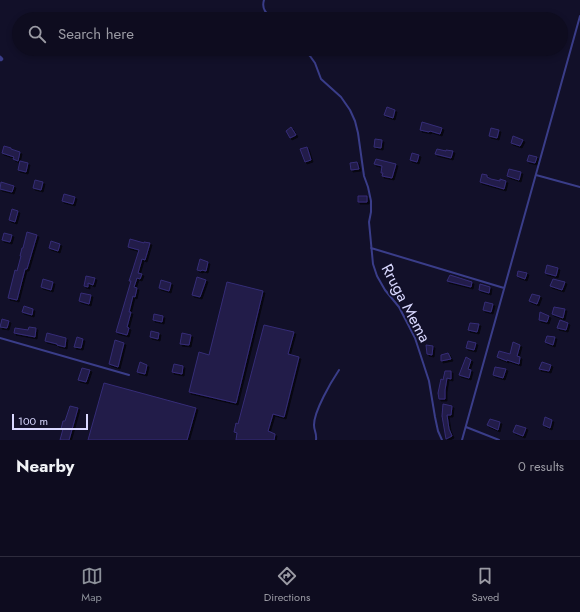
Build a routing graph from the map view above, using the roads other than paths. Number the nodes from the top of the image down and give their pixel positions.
1 (264, 0) edge
2 (265, 12) edge
3 (580, 16) edge
4 (310, 56) edge
5 (536, 175) junction
6 (580, 187) edge
7 (371, 248) junction
8 (504, 288) junction
9 (0, 338) edge
10 (339, 370) dead end
11 (129, 375) dead end
12 (466, 427) junction
13 (316, 440) edge
14 (442, 440) edge
15 (462, 440) edge
16 (499, 440) edge

1 - 2 lane
3 - 5 lane
4 - 7 lane, Rruga Mema
5 - 6 lane
5 - 8 lane
7 - 8 lane
7 - 14 lane, Rruga Mema
8 - 12 lane
9 - 11 lane
10 - 13 lane
12 - 15 lane
12 - 16 lane

